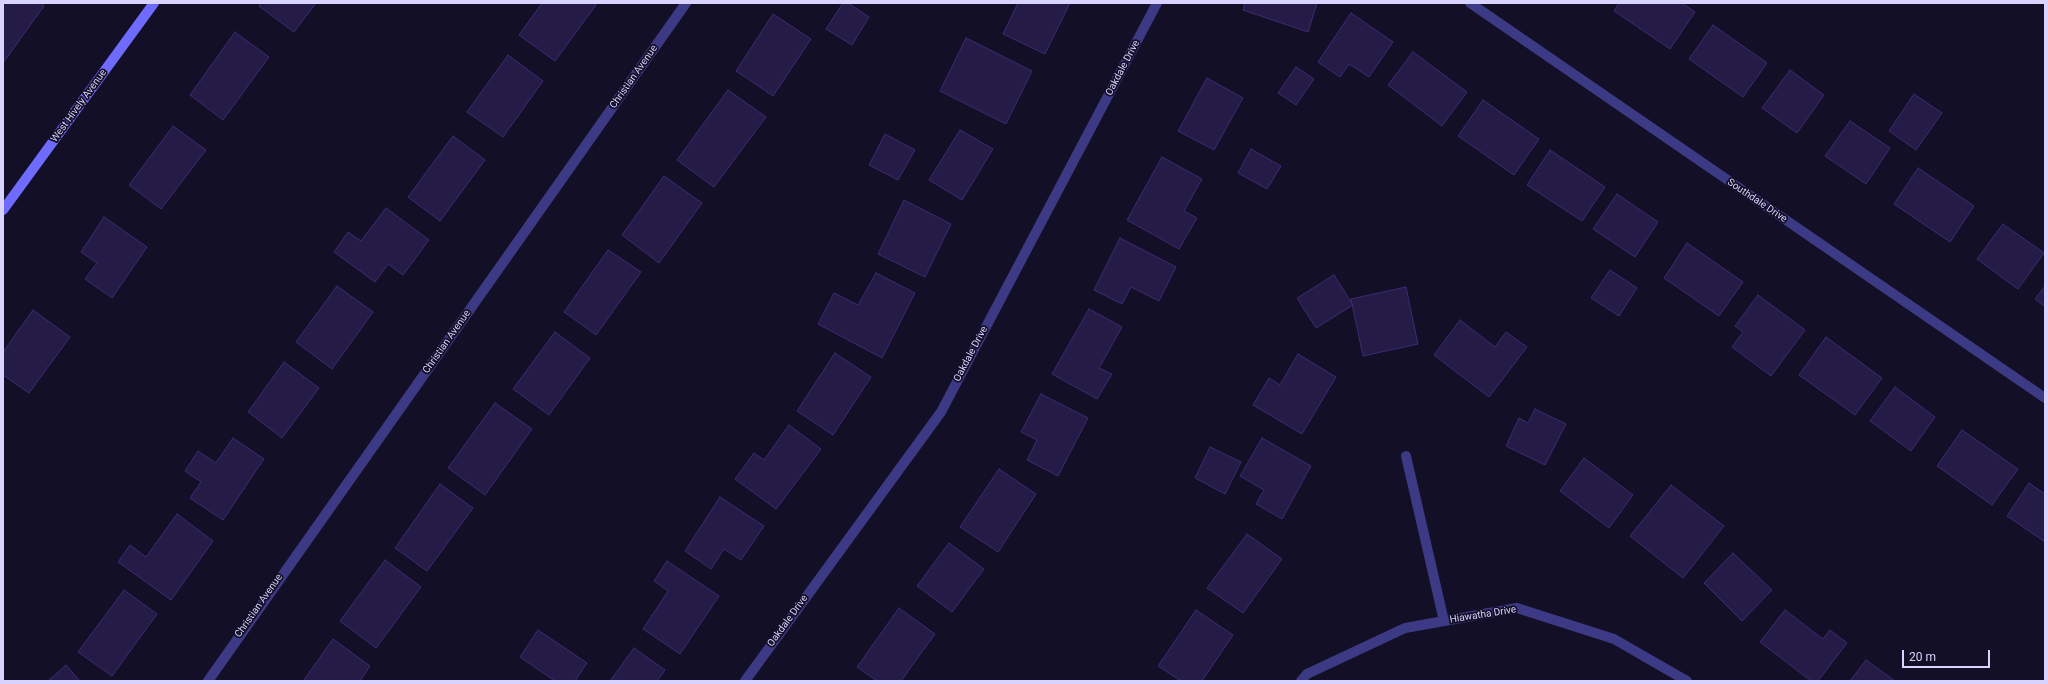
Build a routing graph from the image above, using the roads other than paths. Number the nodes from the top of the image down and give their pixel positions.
1 (154, 3) edge
2 (686, 3) edge
3 (1157, 3) edge
4 (1470, 3) edge
5 (3, 210) edge
6 (2045, 398) edge
7 (1406, 456) dead end
8 (1444, 621) junction
9 (208, 681) edge
10 (745, 681) edge
11 (1301, 681) edge
12 (1687, 681) edge

1 - 5 street, West Hively Avenue
2 - 9 street, Christian Avenue
3 - 10 street, Oakdale Drive
4 - 6 street, Southdale Drive
7 - 8 street
8 - 11 street, Hiawatha Drive
8 - 12 street, Hiawatha Drive

